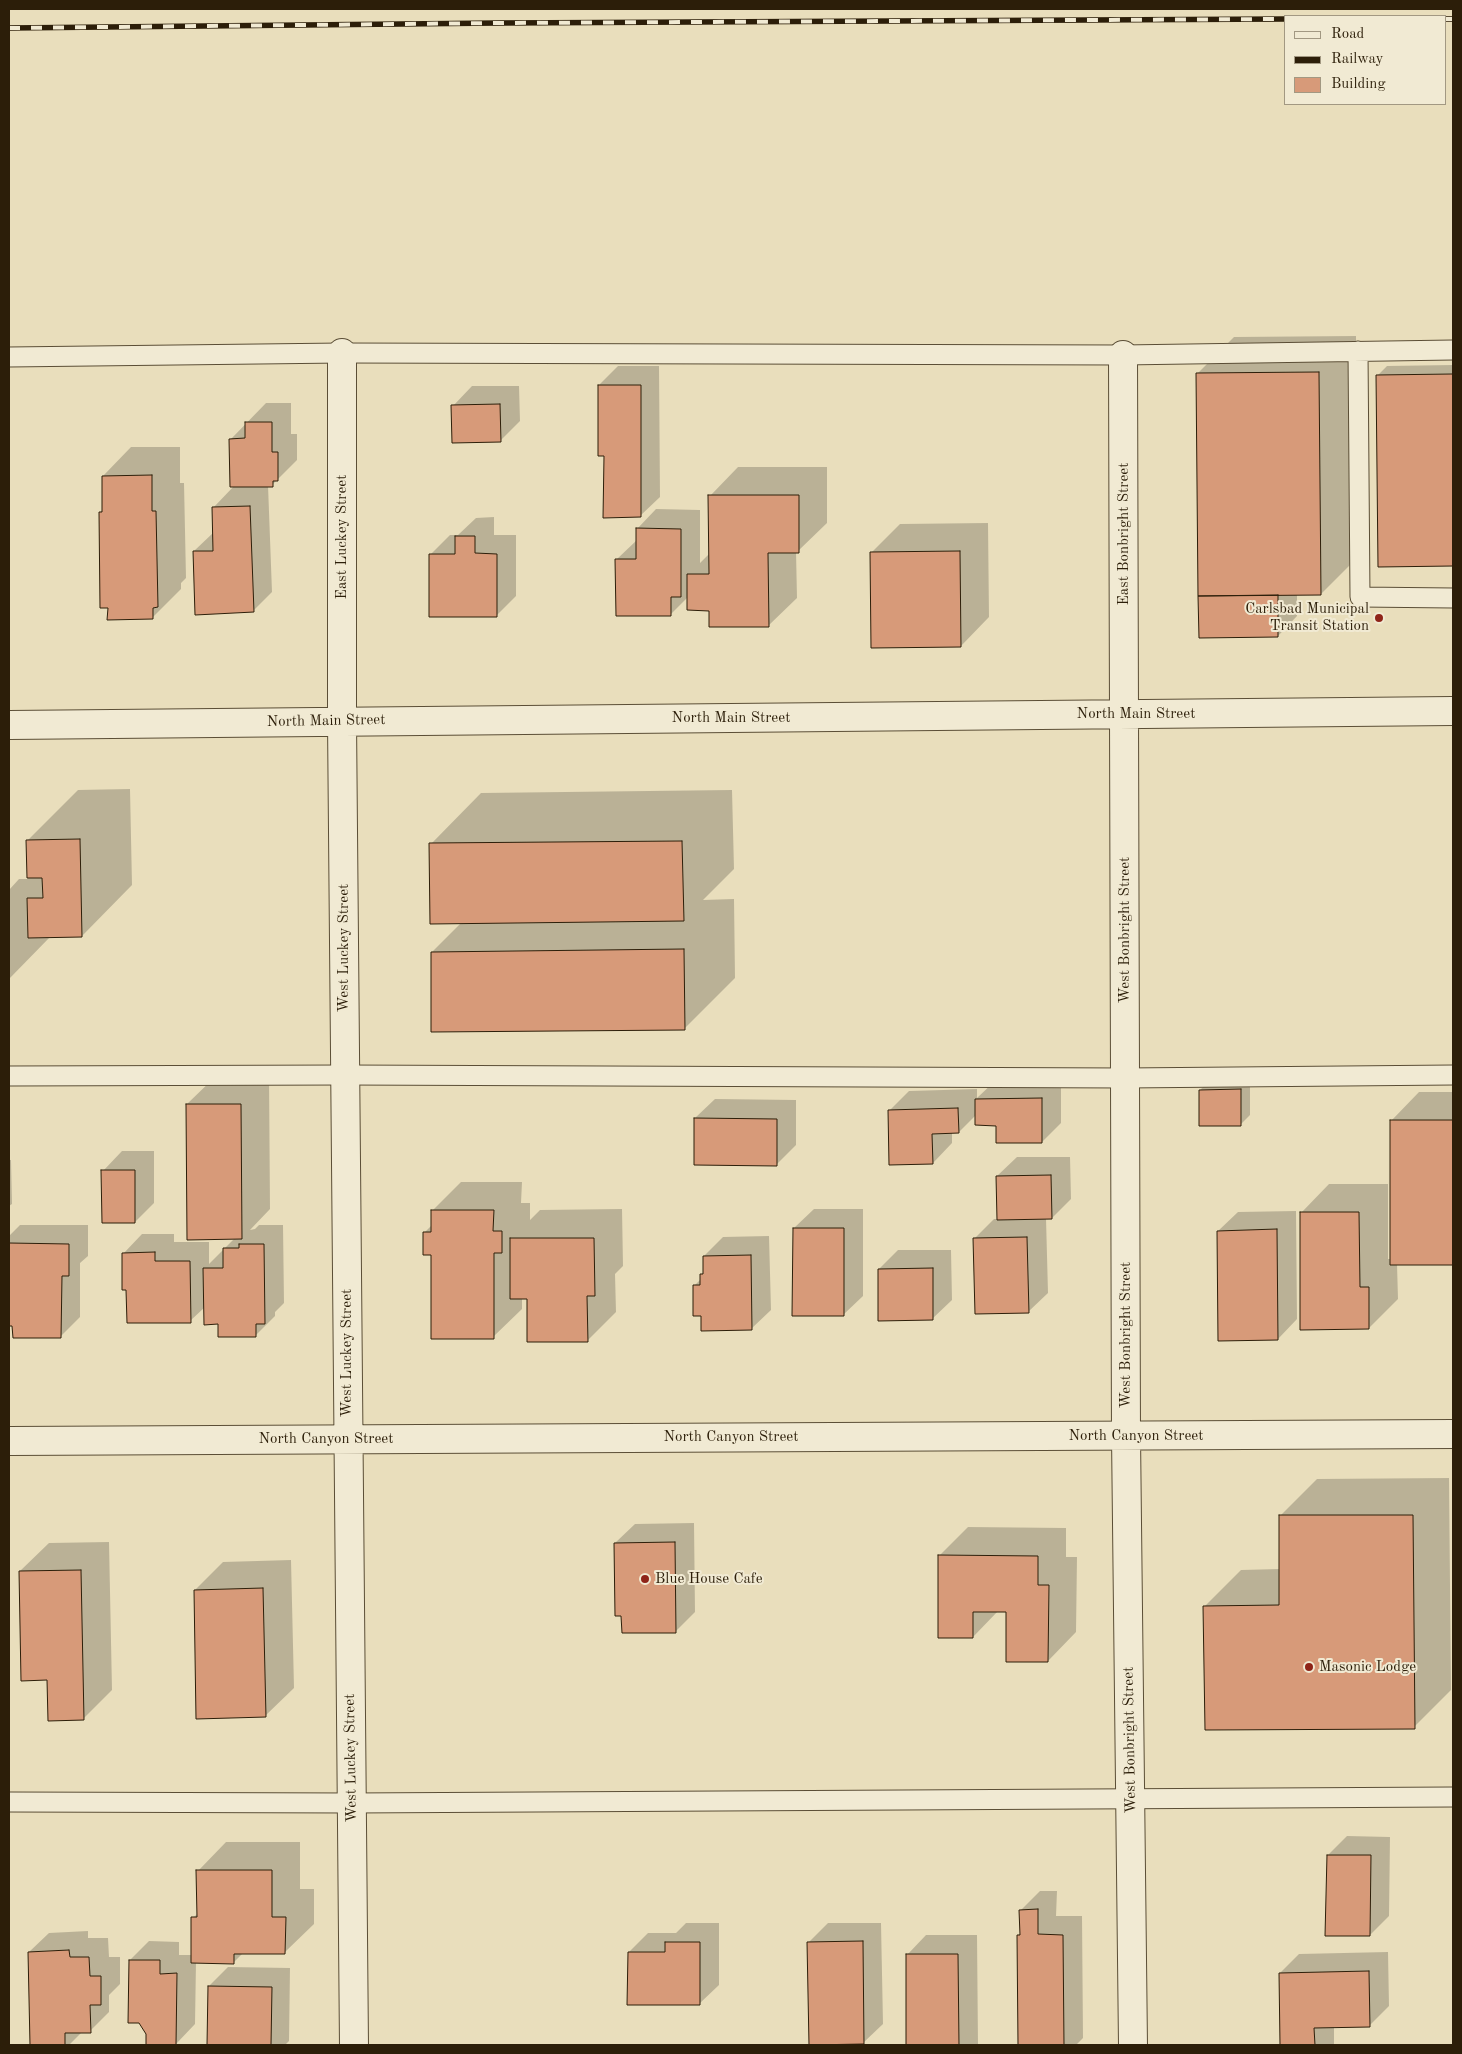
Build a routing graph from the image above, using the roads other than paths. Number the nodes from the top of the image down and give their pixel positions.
1 (1453, 350) edge
2 (1358, 351) junction
3 (342, 353) junction
4 (1123, 355) junction
5 (9, 357) edge
6 (1453, 598) edge
7 (1453, 711) edge
8 (1124, 714) junction
9 (342, 721) junction
10 (9, 725) edge
11 (345, 1075) junction
12 (1453, 1075) edge
13 (9, 1076) edge
14 (1125, 1078) junction
15 (1453, 1434) edge
16 (1126, 1436) junction
17 (348, 1438) junction
18 (9, 1441) edge
19 (1453, 1796) edge
20 (1131, 1799) junction
21 (9, 1802) edge
22 (352, 1803) junction
23 (354, 2045) edge
24 (1133, 2045) edge

1 - 2 lane
2 - 4 lane
2 - 6 lane
3 - 4 lane
3 - 5 lane
3 - 9 street, East Luckey Street
4 - 8 street, East Bonbright Street
7 - 8 street, North Main Street
8 - 9 street, North Main Street
8 - 14 street, West Bonbright Street
9 - 10 street, North Main Street
9 - 11 street, West Luckey Street
11 - 13 lane
11 - 14 lane
11 - 17 street, West Luckey Street
12 - 14 lane
14 - 16 street, West Bonbright Street
15 - 16 street, North Canyon Street
16 - 17 street, North Canyon Street
16 - 20 street, West Bonbright Street
17 - 18 street, North Canyon Street
17 - 22 street, West Luckey Street
19 - 20 lane
20 - 22 lane
20 - 24 street, West Bonbright Street
21 - 22 lane
22 - 23 street, West Luckey Street

